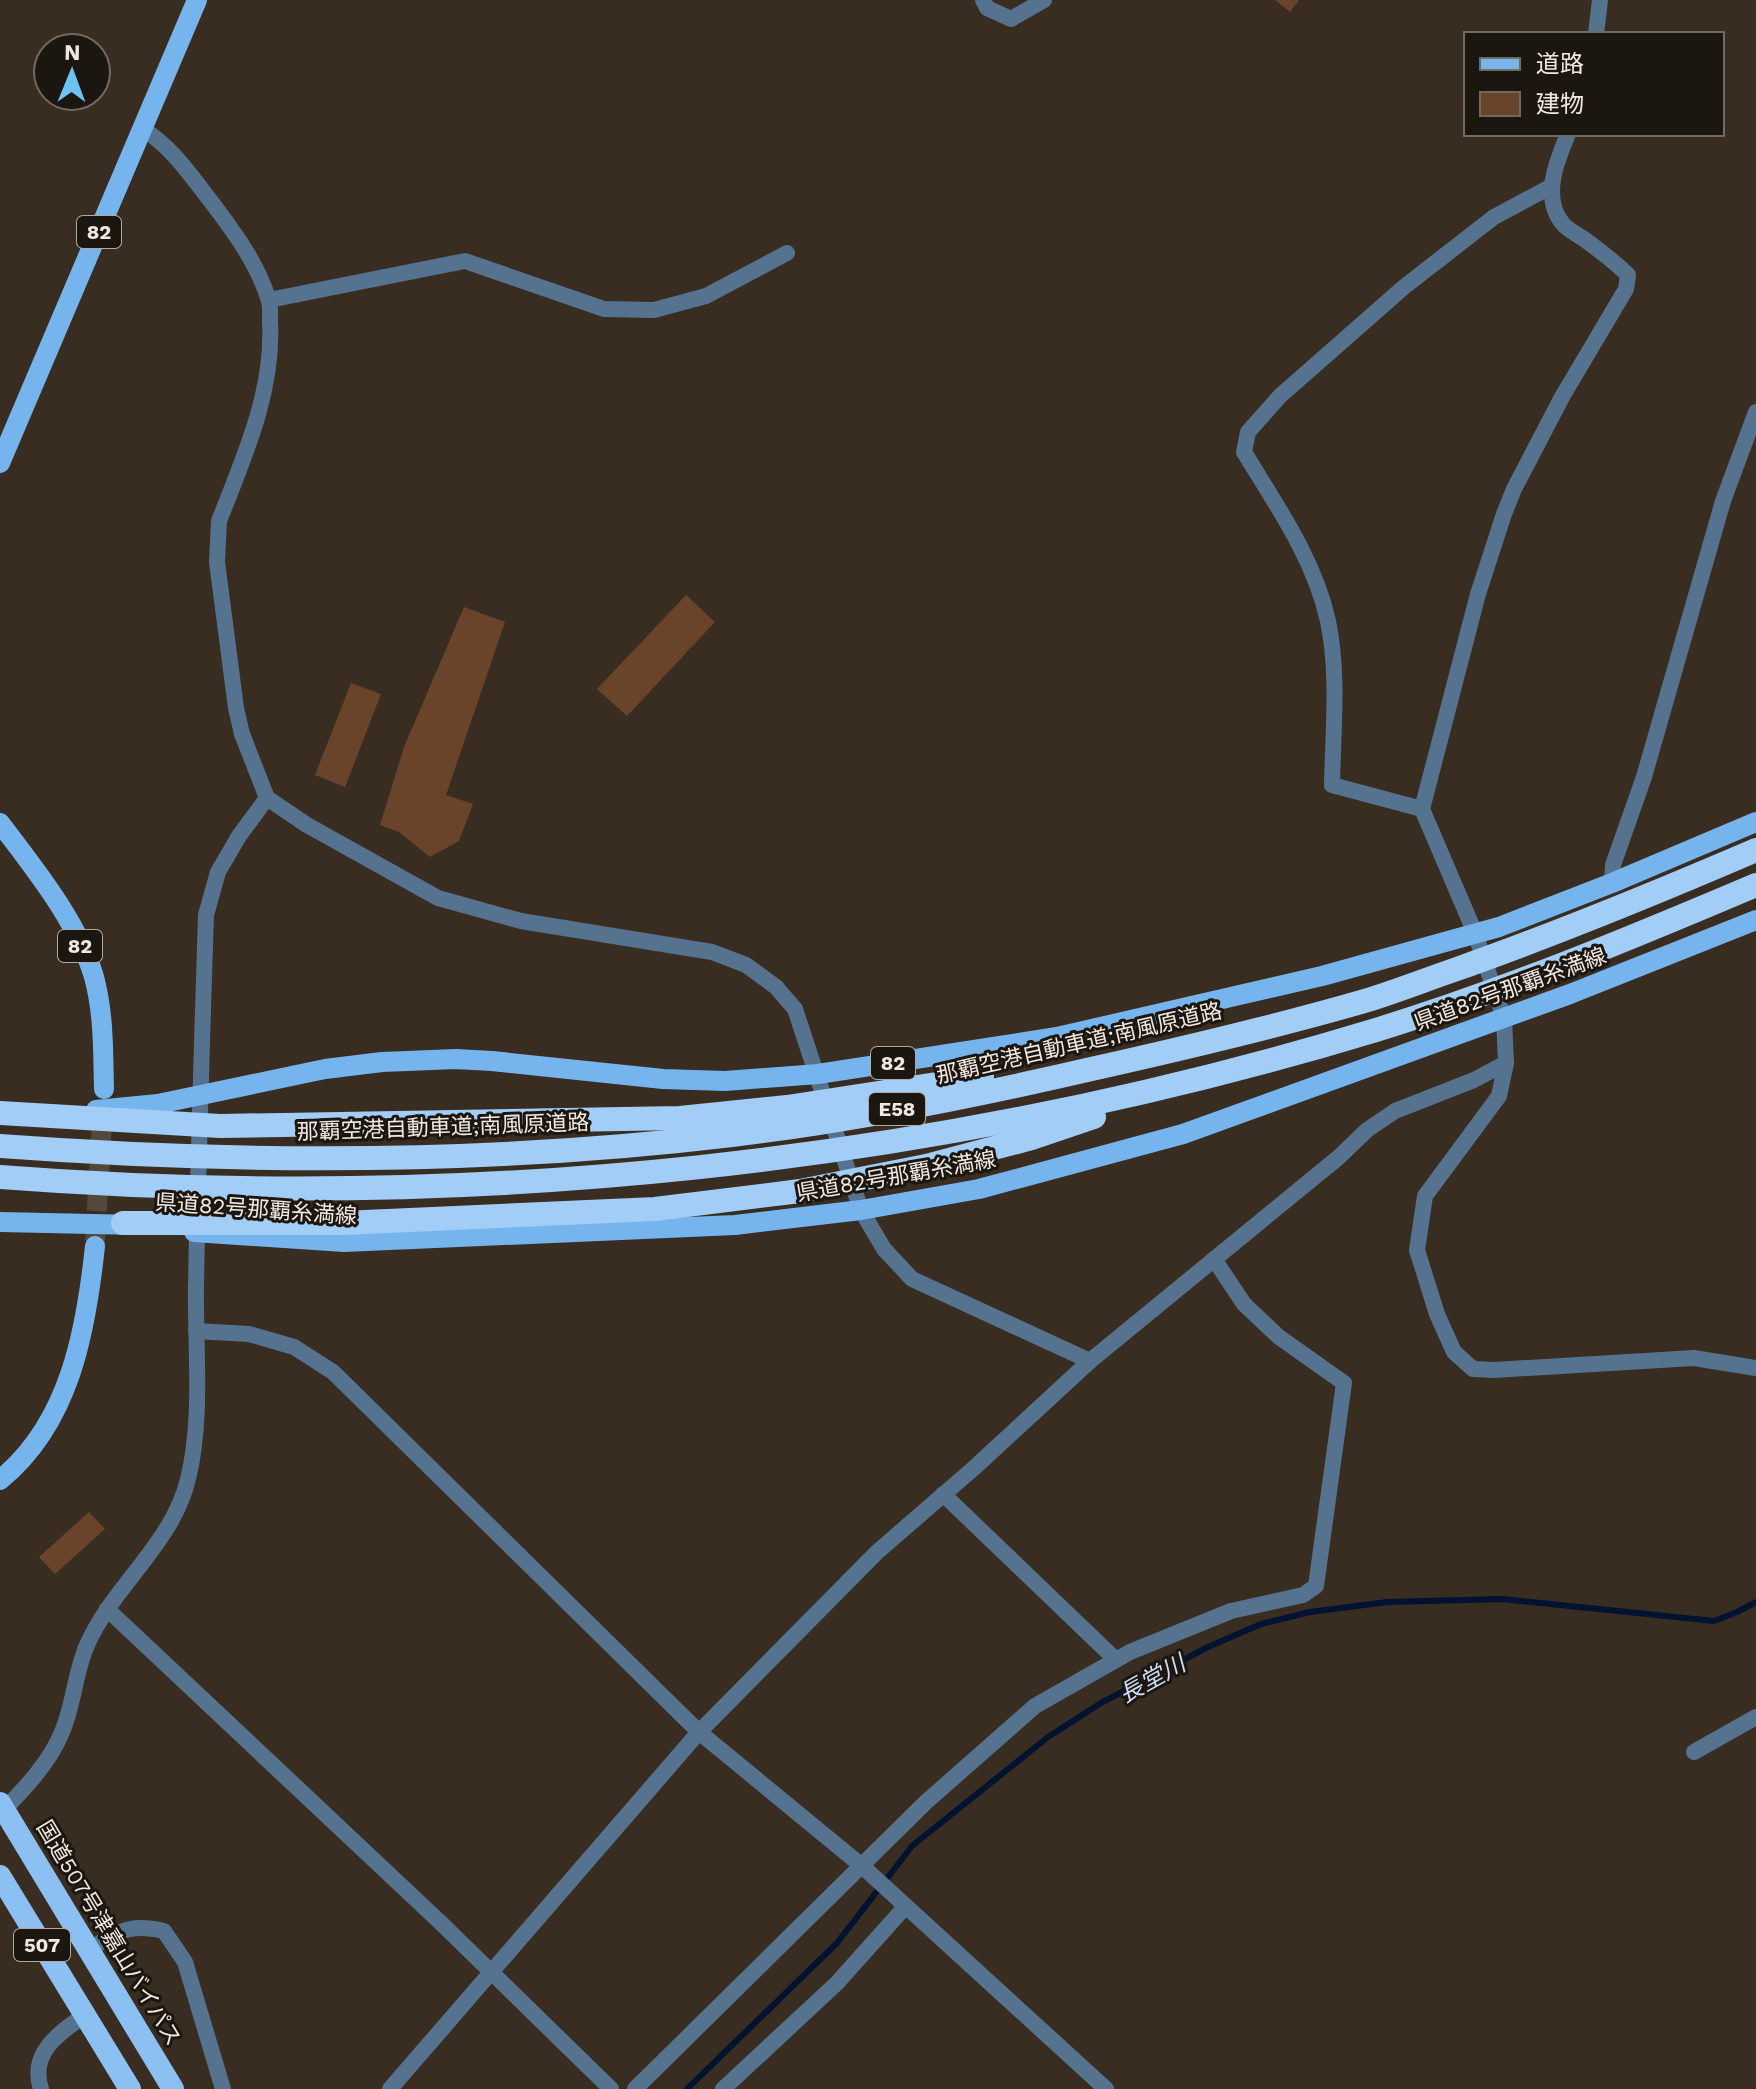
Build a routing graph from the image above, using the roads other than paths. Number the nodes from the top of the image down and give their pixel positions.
1 (197, 0) edge
2 (983, 0) edge
3 (1044, 0) edge
4 (1600, 0) edge
5 (1596, 32) edge
6 (143, 129) junction
7 (1567, 136) edge
8 (1552, 186) junction
9 (787, 253) dead end
10 (269, 300) junction
11 (1756, 412) edge
12 (0, 463) edge
13 (267, 798) junction
14 (1422, 809) junction
15 (1756, 822) edge
16 (0, 823) edge
17 (1756, 850) edge
18 (1612, 883) junction
19 (1756, 885) edge
20 (1756, 920) edge
21 (1475, 933) junction
22 (1504, 1018) junction
23 (1201, 1045) junction
24 (1506, 1063) junction
25 (818, 1074) junction
26 (1218, 1075) junction
27 (104, 1089) tunnel mouth
28 (0, 1113) edge
29 (0, 1146) edge
30 (0, 1177) edge
31 (861, 1210) junction
32 (0, 1222) edge
33 (123, 1223) junction
34 (95, 1246) tunnel mouth
35 (1214, 1259) junction
36 (196, 1331) junction
37 (1090, 1361) junction
38 (1756, 1368) edge
39 (0, 1480) edge
40 (943, 1494) junction
41 (107, 1609) junction
42 (1115, 1659) junction
43 (1756, 1717) edge
44 (699, 1732) junction
45 (1694, 1752) dead end
46 (0, 1803) edge
47 (0, 1814) edge
48 (862, 1866) junction
49 (0, 1876) edge
50 (905, 1907) junction
51 (90, 1949) junction
52 (491, 1972) junction
53 (85, 2015) junction
54 (41, 2089) edge
55 (130, 2089) edge
56 (173, 2089) edge
57 (223, 2089) edge
58 (390, 2089) edge
59 (611, 2089) edge
60 (635, 2089) edge
61 (723, 2089) edge
62 (1106, 2089) edge

1 - 6 main road, 82
2 - 3 street
4 - 5 street
6 - 10 street
6 - 12 main road, 82
7 - 8 street
8 - 14 street
8 - 14 street
9 - 10 street
10 - 13 street
11 - 18 street
13 - 25 street
13 - 36 street
14 - 21 street
15 - 18 main road, 82
16 - 27 main road, 82
17 - 23 highway, 那覇空港自動車道;南風原道路 / E58
18 - 21 main road, 82
19 - 26 highway, E58
20 - 22 main road, 県道82号那覇糸満線
21 - 22 street
21 - 25 main road, 82
22 - 24 street
22 - 31 main road, 県道82号那覇糸満線
23 - 28 highway
23 - 29 highway, 那覇空港自動車道;南風原道路 / E58
24 - 35 street
24 - 38 street
25 - 28 main road, 82
25 - 31 street
26 - 30 highway, E58
26 - 33 highway
31 - 33 main road, 県道82号那覇糸満線
31 - 37 street
32 - 33 main road, 県道82号那覇糸満線
34 - 39 main road
35 - 37 street
35 - 42 street
36 - 41 street
36 - 44 street
37 - 40 street
40 - 42 street
40 - 44 street
41 - 47 street
41 - 52 street
42 - 48 street
43 - 45 street
44 - 48 street
44 - 52 street
46 - 51 highway, 国道507号津嘉山バイパス / 507
48 - 50 street
48 - 60 street
49 - 53 highway, 507
50 - 61 street
50 - 62 street
51 - 56 highway, 国道507号津嘉山バイパス / 507
51 - 57 street
52 - 58 street
52 - 59 street
53 - 54 street
53 - 55 highway, 507

